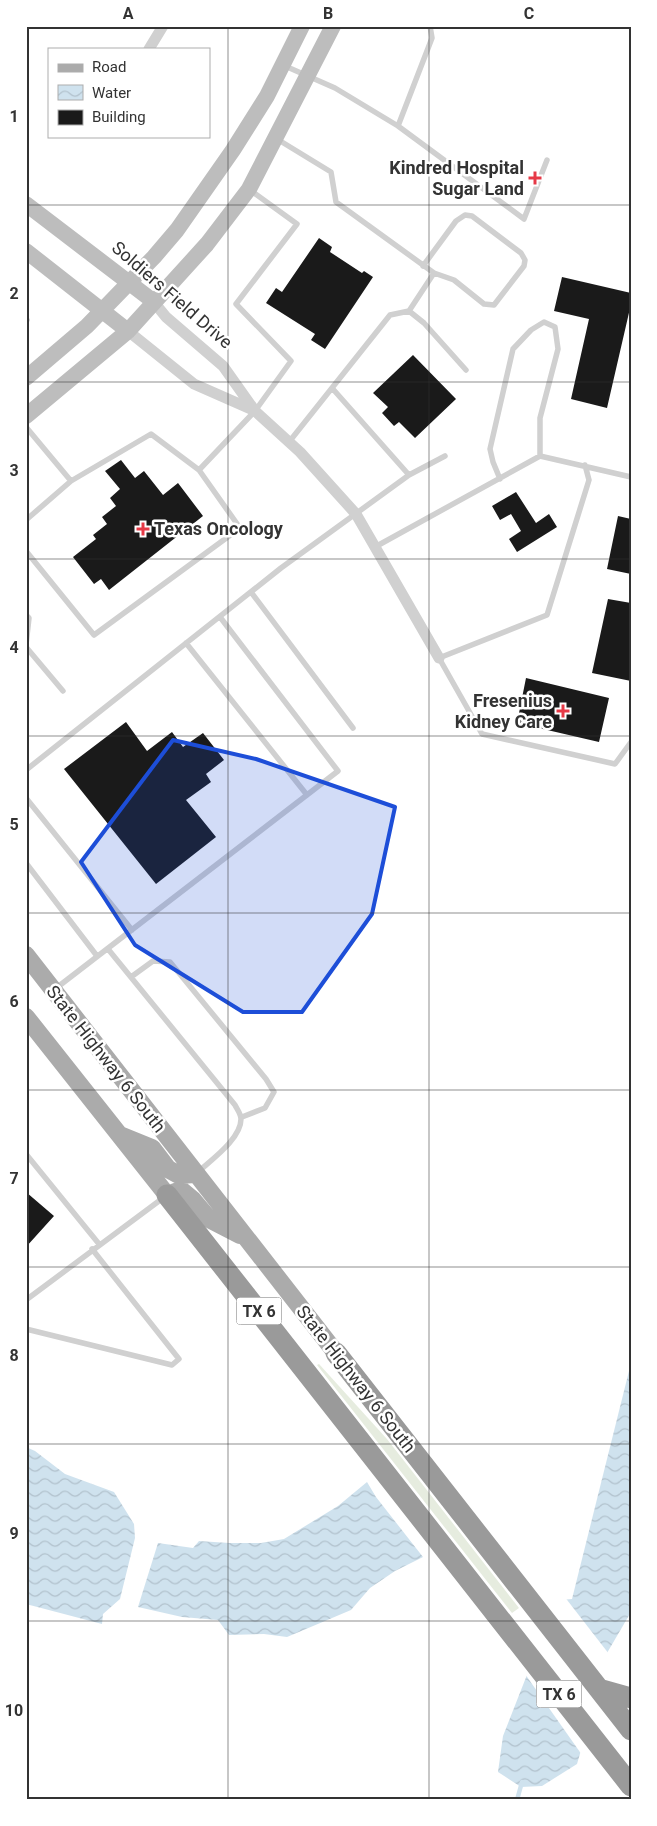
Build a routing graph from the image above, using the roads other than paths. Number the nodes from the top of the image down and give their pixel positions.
1 (163, 26) edge
2 (302, 26) edge
3 (333, 26) edge
4 (430, 26) edge
5 (150, 48) edge
6 (283, 65) junction
7 (307, 76) junction
8 (398, 126) junction
9 (276, 138) junction
10 (546, 160) dead end
11 (249, 189) junction
12 (26, 204) edge
13 (26, 251) edge
14 (423, 266) junction
15 (434, 273) junction
16 (130, 282) junction
17 (153, 300) junction
18 (102, 310) junction
19 (409, 311) junction
20 (128, 331) junction
21 (466, 370) dead end
22 (26, 378) edge
23 (332, 388) junction
24 (255, 411) junction
25 (26, 416) edge
26 (26, 427) edge
27 (289, 442) junction
28 (445, 456) dead end
29 (540, 456) junction
30 (585, 465) junction
31 (198, 470) junction
32 (409, 475) junction
33 (631, 478) edge
34 (500, 479) junction
35 (71, 481) junction
36 (356, 514) junction
37 (26, 520) edge
38 (375, 548) junction
39 (26, 552) edge
40 (251, 592) junction
41 (26, 615) edge
42 (220, 617) junction
43 (186, 643) junction
44 (26, 646) edge
45 (439, 658) junction
46 (62, 690) dead end
47 (353, 728) dead end
48 (631, 742) edge
49 (26, 770) edge
50 (307, 795) junction
51 (26, 798) edge
52 (26, 863) edge
53 (132, 930) junction
54 (108, 949) junction
55 (26, 955) edge
56 (97, 956) junction
57 (130, 977) junction
58 (53, 991) junction
59 (26, 1017) edge
60 (242, 1117) junction
61 (120, 1135) junction
62 (26, 1154) edge
63 (196, 1174) junction
64 (167, 1194) junction
65 (245, 1237) junction
66 (99, 1244) junction
67 (92, 1249) junction
68 (26, 1300) edge
69 (26, 1329) edge
70 (336, 1353) joint
71 (599, 1689) junction
72 (629, 1697) edge
73 (628, 1726) edge
74 (622, 1786) edge

1 - 5 street
2 - 6 main road
3 - 7 main road
4 - 8 lane
6 - 7 lane
6 - 16 main road
7 - 8 lane
7 - 9 main road
8 - 10 lane
9 - 11 main road
9 - 14 lane
11 - 17 main road
11 - 24 lane
12 - 16 main road, Soldiers Field Drive
13 - 18 main road, Soldiers Field Drive
14 - 15 lane
14 - 15 lane
15 - 19 lane
16 - 17 main road, Soldiers Field Drive
16 - 18 main road
17 - 20 main road
17 - 24 street, Soldiers Field Drive
18 - 20 main road, Soldiers Field Drive
18 - 22 main road
19 - 21 lane
19 - 23 lane
20 - 24 street, Soldiers Field Drive
20 - 25 main road
23 - 27 lane
23 - 32 lane
24 - 27 street, Soldiers Field Drive
24 - 31 lane
26 - 35 lane
27 - 36 street, Soldiers Field Drive
28 - 32 lane
29 - 30 lane
29 - 34 lane
29 - 34 lane
30 - 33 lane
30 - 45 lane
31 - 35 lane
31 - 39 lane
32 - 36 lane
34 - 38 lane
35 - 37 lane
36 - 38 street, Soldiers Field Drive
36 - 40 lane
38 - 45 street, Soldiers Field Drive
40 - 42 lane
40 - 47 lane
41 - 44 lane
42 - 43 lane
42 - 50 lane
43 - 49 lane
43 - 50 lane
44 - 46 lane
45 - 48 lane
50 - 53 lane
51 - 53 lane
52 - 56 lane
53 - 54 lane
54 - 56 lane
54 - 57 lane
55 - 58 main road, State Highway 6 South / TX 6
56 - 58 lane
57 - 60 lane
57 - 60 lane
58 - 63 main road, State Highway 6 South / TX 6
59 - 61 main road, State Highway 6 South / TX 6
60 - 63 lane
61 - 63 main road
61 - 64 main road, State Highway 6 South / TX 6
62 - 66 lane
63 - 65 main road, State Highway 6 South / TX 6
64 - 65 main road
64 - 66 lane
64 - 74 highway, State Highway 6 South / TX 6
65 - 70 main road, State Highway 6 South / TX 6
66 - 67 lane
67 - 68 lane
67 - 69 lane
70 - 71 highway, State Highway 6 South / TX 6
71 - 72 highway
71 - 73 highway, State Highway 6 South / TX 6

